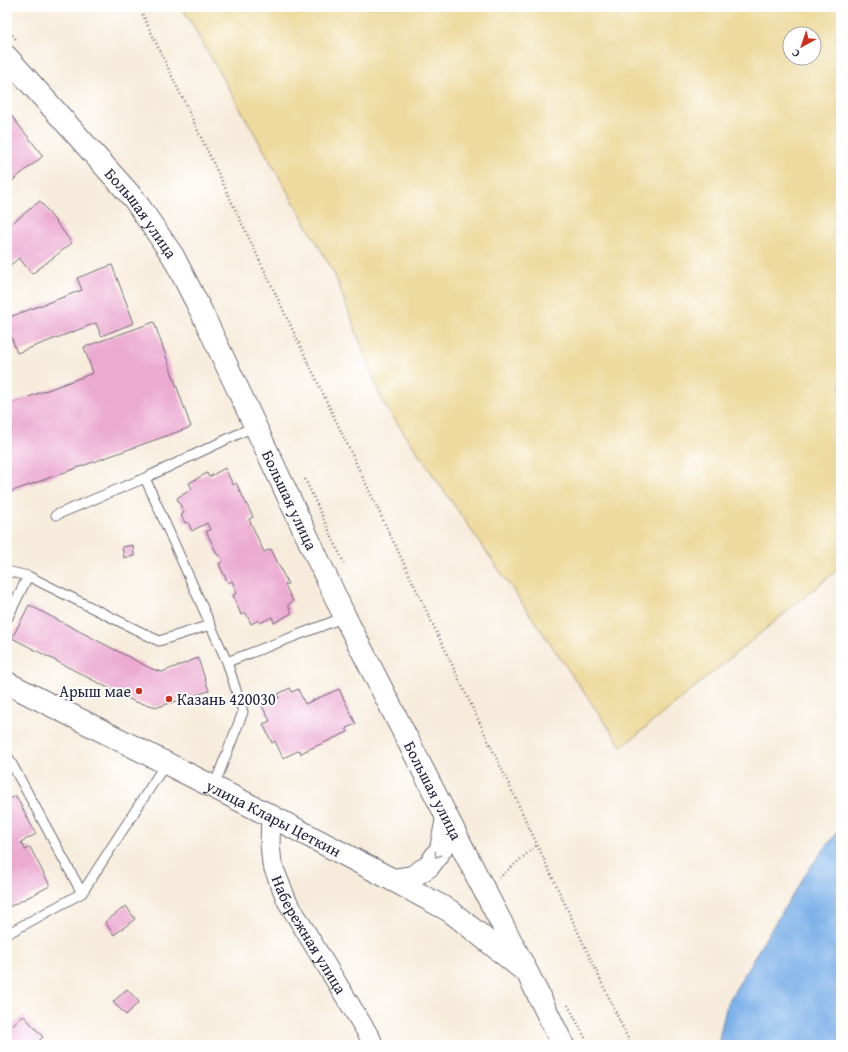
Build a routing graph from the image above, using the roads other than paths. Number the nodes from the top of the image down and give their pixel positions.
1 (7, 57) edge
2 (255, 426) junction
3 (145, 478) junction
4 (56, 515) dead end
5 (7, 571) edge
6 (28, 576) junction
7 (345, 617) junction
8 (7, 619) edge
9 (210, 625) junction
10 (227, 662) junction
11 (7, 683) edge
12 (7, 755) edge
13 (166, 763) junction
14 (214, 786) junction
15 (271, 816) junction
16 (447, 818) junction
17 (394, 880) junction
18 (82, 893) junction
19 (7, 934) edge
20 (528, 974) junction
21 (374, 1045) edge
22 (564, 1045) edge

1 - 2 street, Большая улица
2 - 3 lane
2 - 7 street, Большая улица
3 - 4 lane
3 - 9 lane
5 - 6 lane
6 - 8 lane
6 - 9 lane
7 - 10 lane
7 - 16 street, Большая улица
9 - 10 lane
10 - 14 lane
11 - 13 street, улица Клары Цеткин
12 - 18 lane
13 - 14 street, улица Клары Цеткин
13 - 18 lane
14 - 15 street, улица Клары Цеткин
15 - 17 street, улица Клары Цеткин
15 - 21 street, Набережная улица
16 -> 17 street
16 - 20 street, Большая улица
17 - 20 street, улица Клары Цеткин
18 - 19 lane
20 - 22 street, Большая улица

